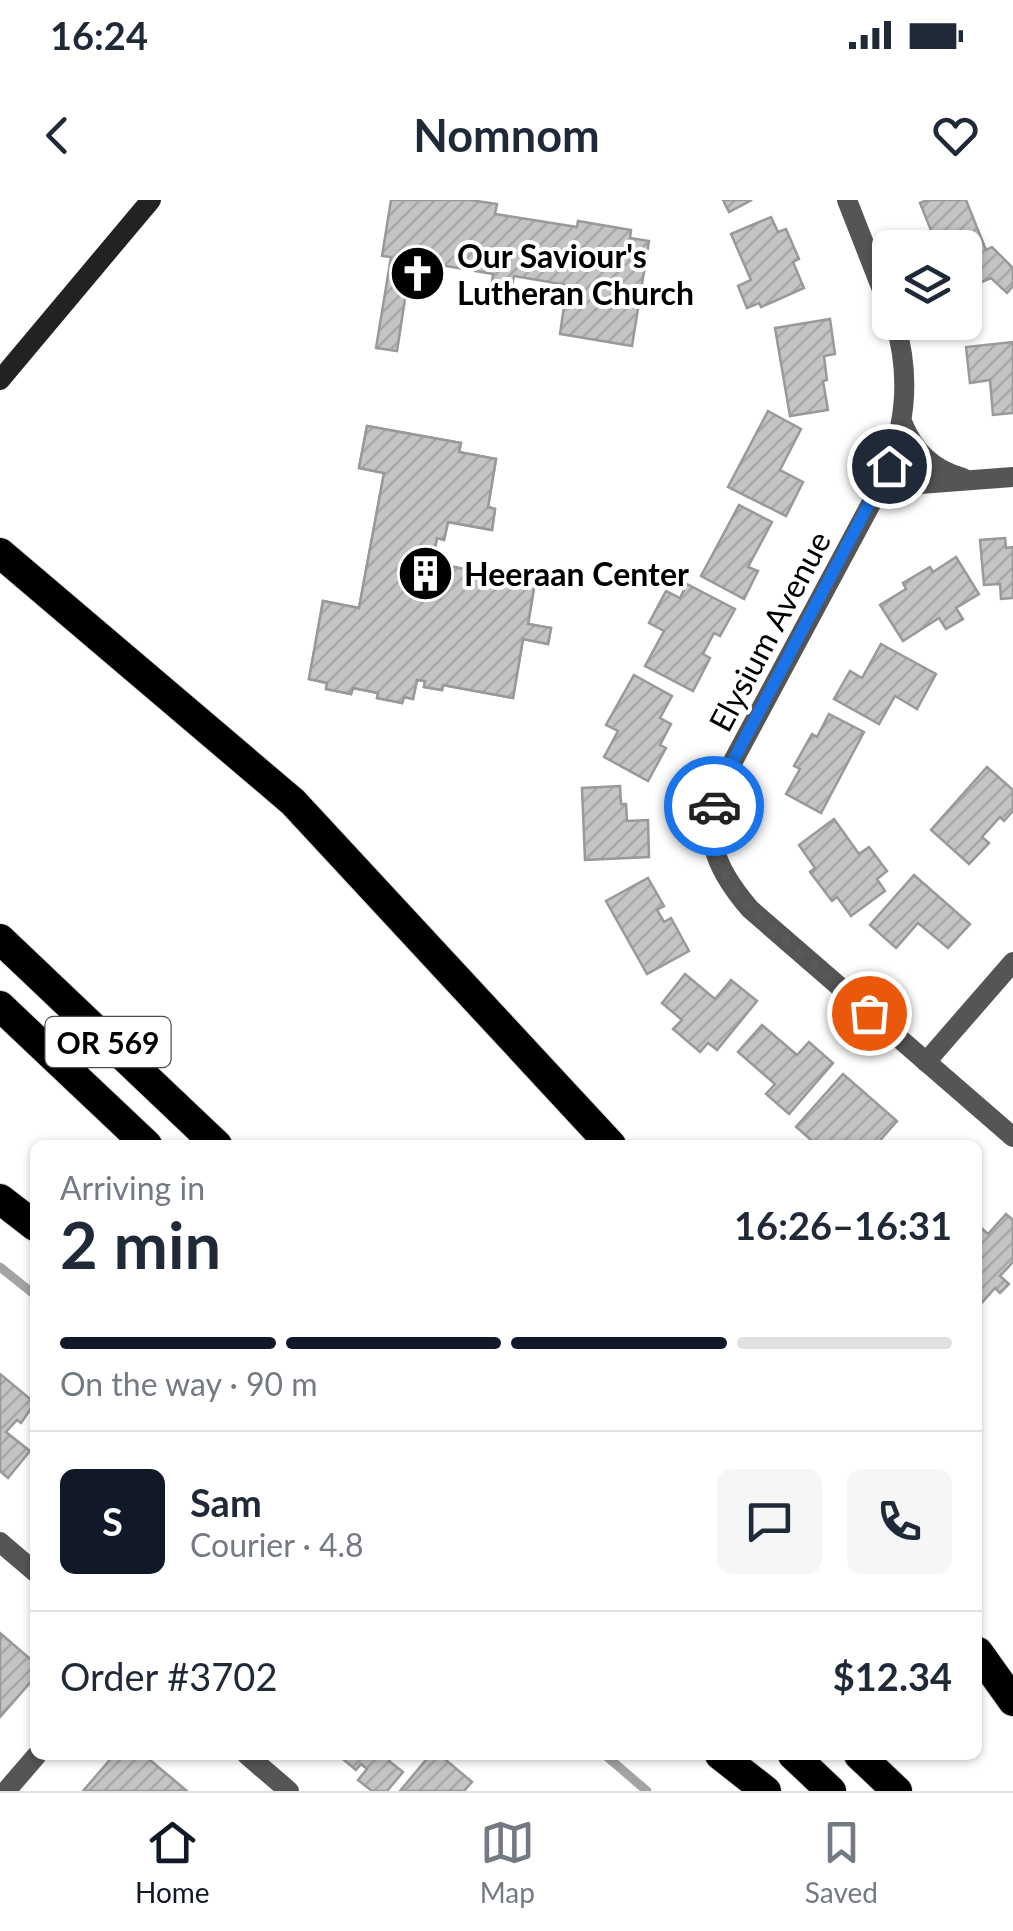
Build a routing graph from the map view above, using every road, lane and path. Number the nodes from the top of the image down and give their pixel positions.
1 (152, 200) edge
2 (846, 200) edge
3 (872, 265) edge
4 (899, 340) edge
5 (0, 380) edge
6 (902, 424) junction
7 (1013, 477) edge
8 (969, 480) junction
9 (880, 487) junction
10 (0, 553) edge
11 (0, 940) edge
12 (1013, 962) edge
13 (0, 1006) edge
14 (926, 1062) junction
15 (1013, 1137) edge
16 (142, 1140) edge
17 (211, 1140) edge
18 (606, 1140) edge
19 (0, 1199) edge
20 (30, 1222) edge
21 (0, 1542) edge
22 (30, 1568) edge
23 (982, 1658) edge
24 (1013, 1701) edge
25 (32, 1760) edge
26 (253, 1760) edge
27 (726, 1760) edge
28 (798, 1760) edge
29 (864, 1760) edge
30 (6, 1791) edge
31 (289, 1791) edge
32 (766, 1791) edge
33 (832, 1791) edge
34 (897, 1791) edge

1 - 5 main road
2 - 3 street
4 - 6 street, Elysium Avenue
6 - 8 street
6 - 9 street, Elysium Avenue
7 - 8 street
8 - 9 street
9 - 14 street, Elysium Avenue
10 - 18 highway
11 - 17 highway, OR 569
12 - 14 street
13 - 16 highway, OR 569
14 - 15 street, Elysium Avenue
19 - 20 highway
21 - 22 street
23 - 24 highway
25 - 30 street
26 - 31 street
27 - 32 highway
28 - 33 highway
29 - 34 highway

